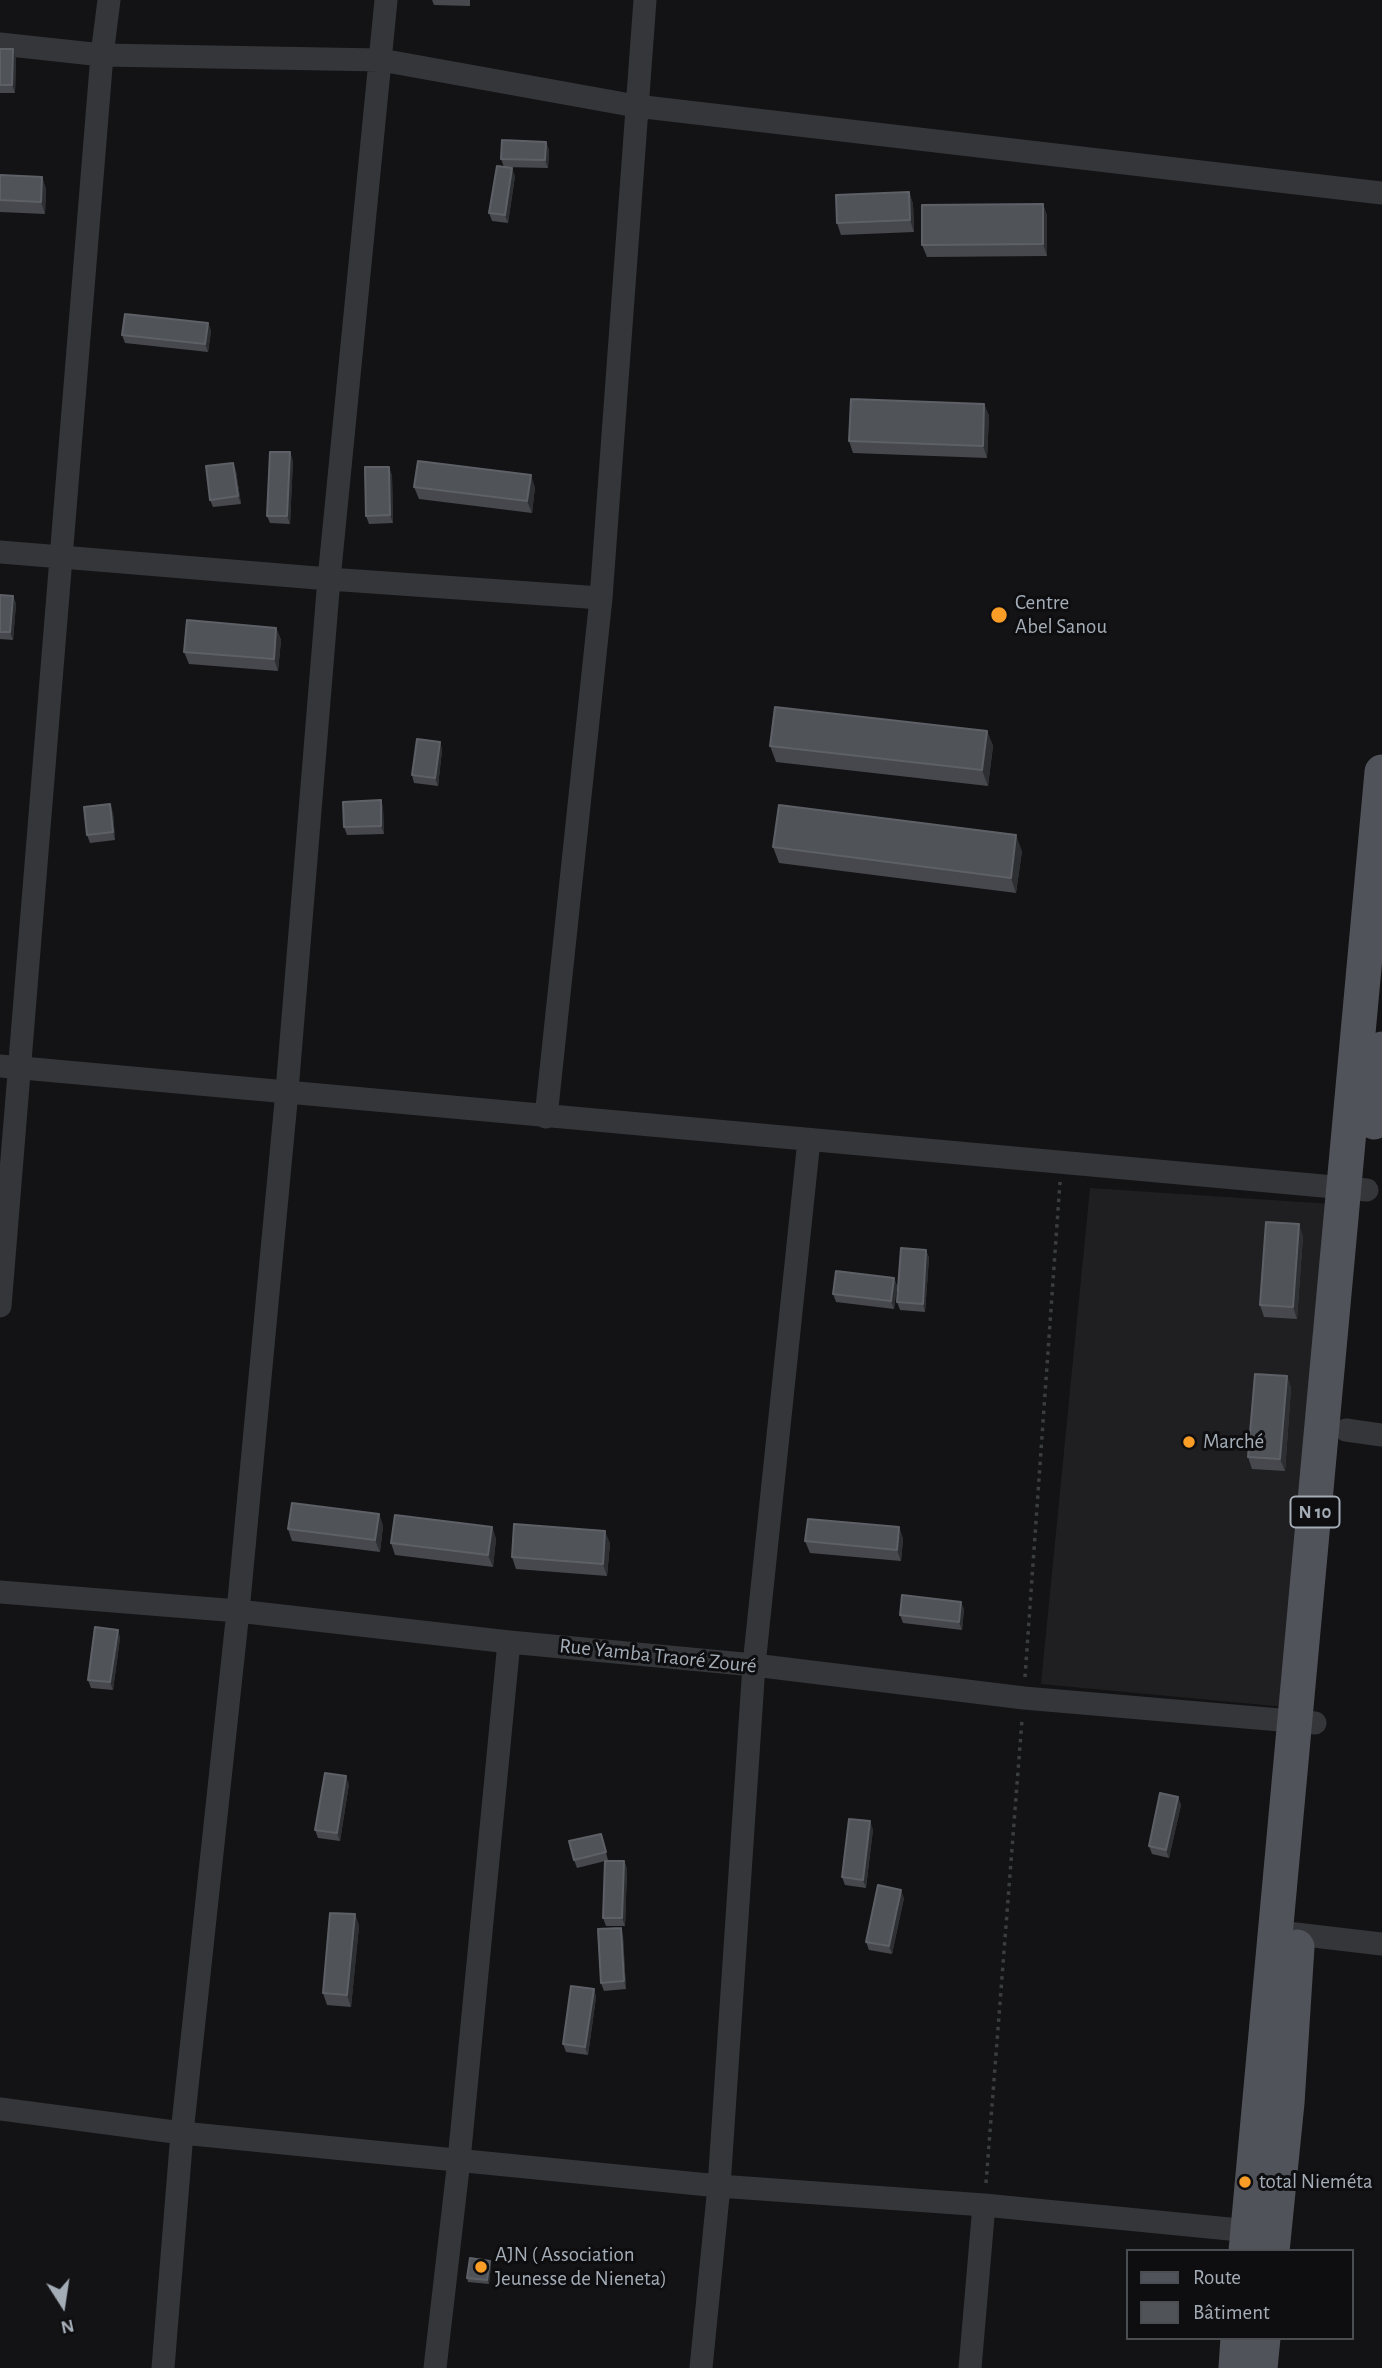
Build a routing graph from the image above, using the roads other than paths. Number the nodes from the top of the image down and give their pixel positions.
1 (109, 0) edge
2 (386, 0) edge
3 (645, 0) edge
4 (0, 44) edge
5 (102, 55) junction
6 (381, 60) junction
7 (636, 106) junction
8 (1382, 194) edge
9 (0, 552) edge
10 (61, 558) junction
11 (329, 579) junction
12 (601, 598) junction
13 (1382, 772) edge
14 (1374, 952) edge
15 (1382, 1049) edge
16 (9, 1067) edge
17 (287, 1091) junction
18 (546, 1117) junction
19 (809, 1140) junction
20 (1356, 1189) junction
21 (0, 1306) edge
22 (1346, 1430) junction
23 (1382, 1435) edge
24 (0, 1591) edge
25 (238, 1611) junction
26 (509, 1642) junction
27 (754, 1665) junction
28 (1305, 1722) junction
29 (1287, 1933) junction
30 (1382, 1944) edge
31 (0, 2109) edge
32 (182, 2133) junction
33 (459, 2160) junction
34 (719, 2186) junction
35 (984, 2205) junction
36 (1260, 2242) edge
37 (1238, 2340) edge
38 (1263, 2340) edge
39 (163, 2368) edge
40 (435, 2368) edge
41 (701, 2368) edge
42 (970, 2368) edge
43 (1236, 2368) edge
44 (1261, 2368) edge

1 - 5 street
2 - 6 street
3 - 7 street
4 - 5 street
5 - 6 street
5 - 10 street
6 - 7 street
6 - 11 street
7 - 8 street
7 - 12 street
9 - 10 street
10 - 11 street
10 - 16 street
11 - 12 street
11 - 17 street
12 - 18 street
13 - 14 main road, N 10
14 - 20 main road, N 10
15 - 20 main road, N 10
16 - 17 street
16 - 21 street
17 - 18 street
17 - 25 street
18 - 19 street
19 - 20 street
19 - 27 street
20 - 22 main road, N 10
20 - 28 main road, N 10
22 - 23 street
22 - 28 main road, N 10
24 - 25 street, Rue Yamba Traoré Zouré
25 - 26 street, Rue Yamba Traoré Zouré
25 - 32 street
26 - 27 street, Rue Yamba Traoré Zouré
26 - 33 street
27 - 28 street, Rue Yamba Traoré Zouré
27 - 34 street
28 - 29 main road, N 10
29 - 30 street
29 - 36 main road, N 10
31 - 32 street
32 - 33 street
32 - 39 street
33 - 34 street
33 - 40 street
34 - 35 street
34 - 41 street
35 - 36 street
35 - 42 street
37 - 43 main road
38 - 44 main road

